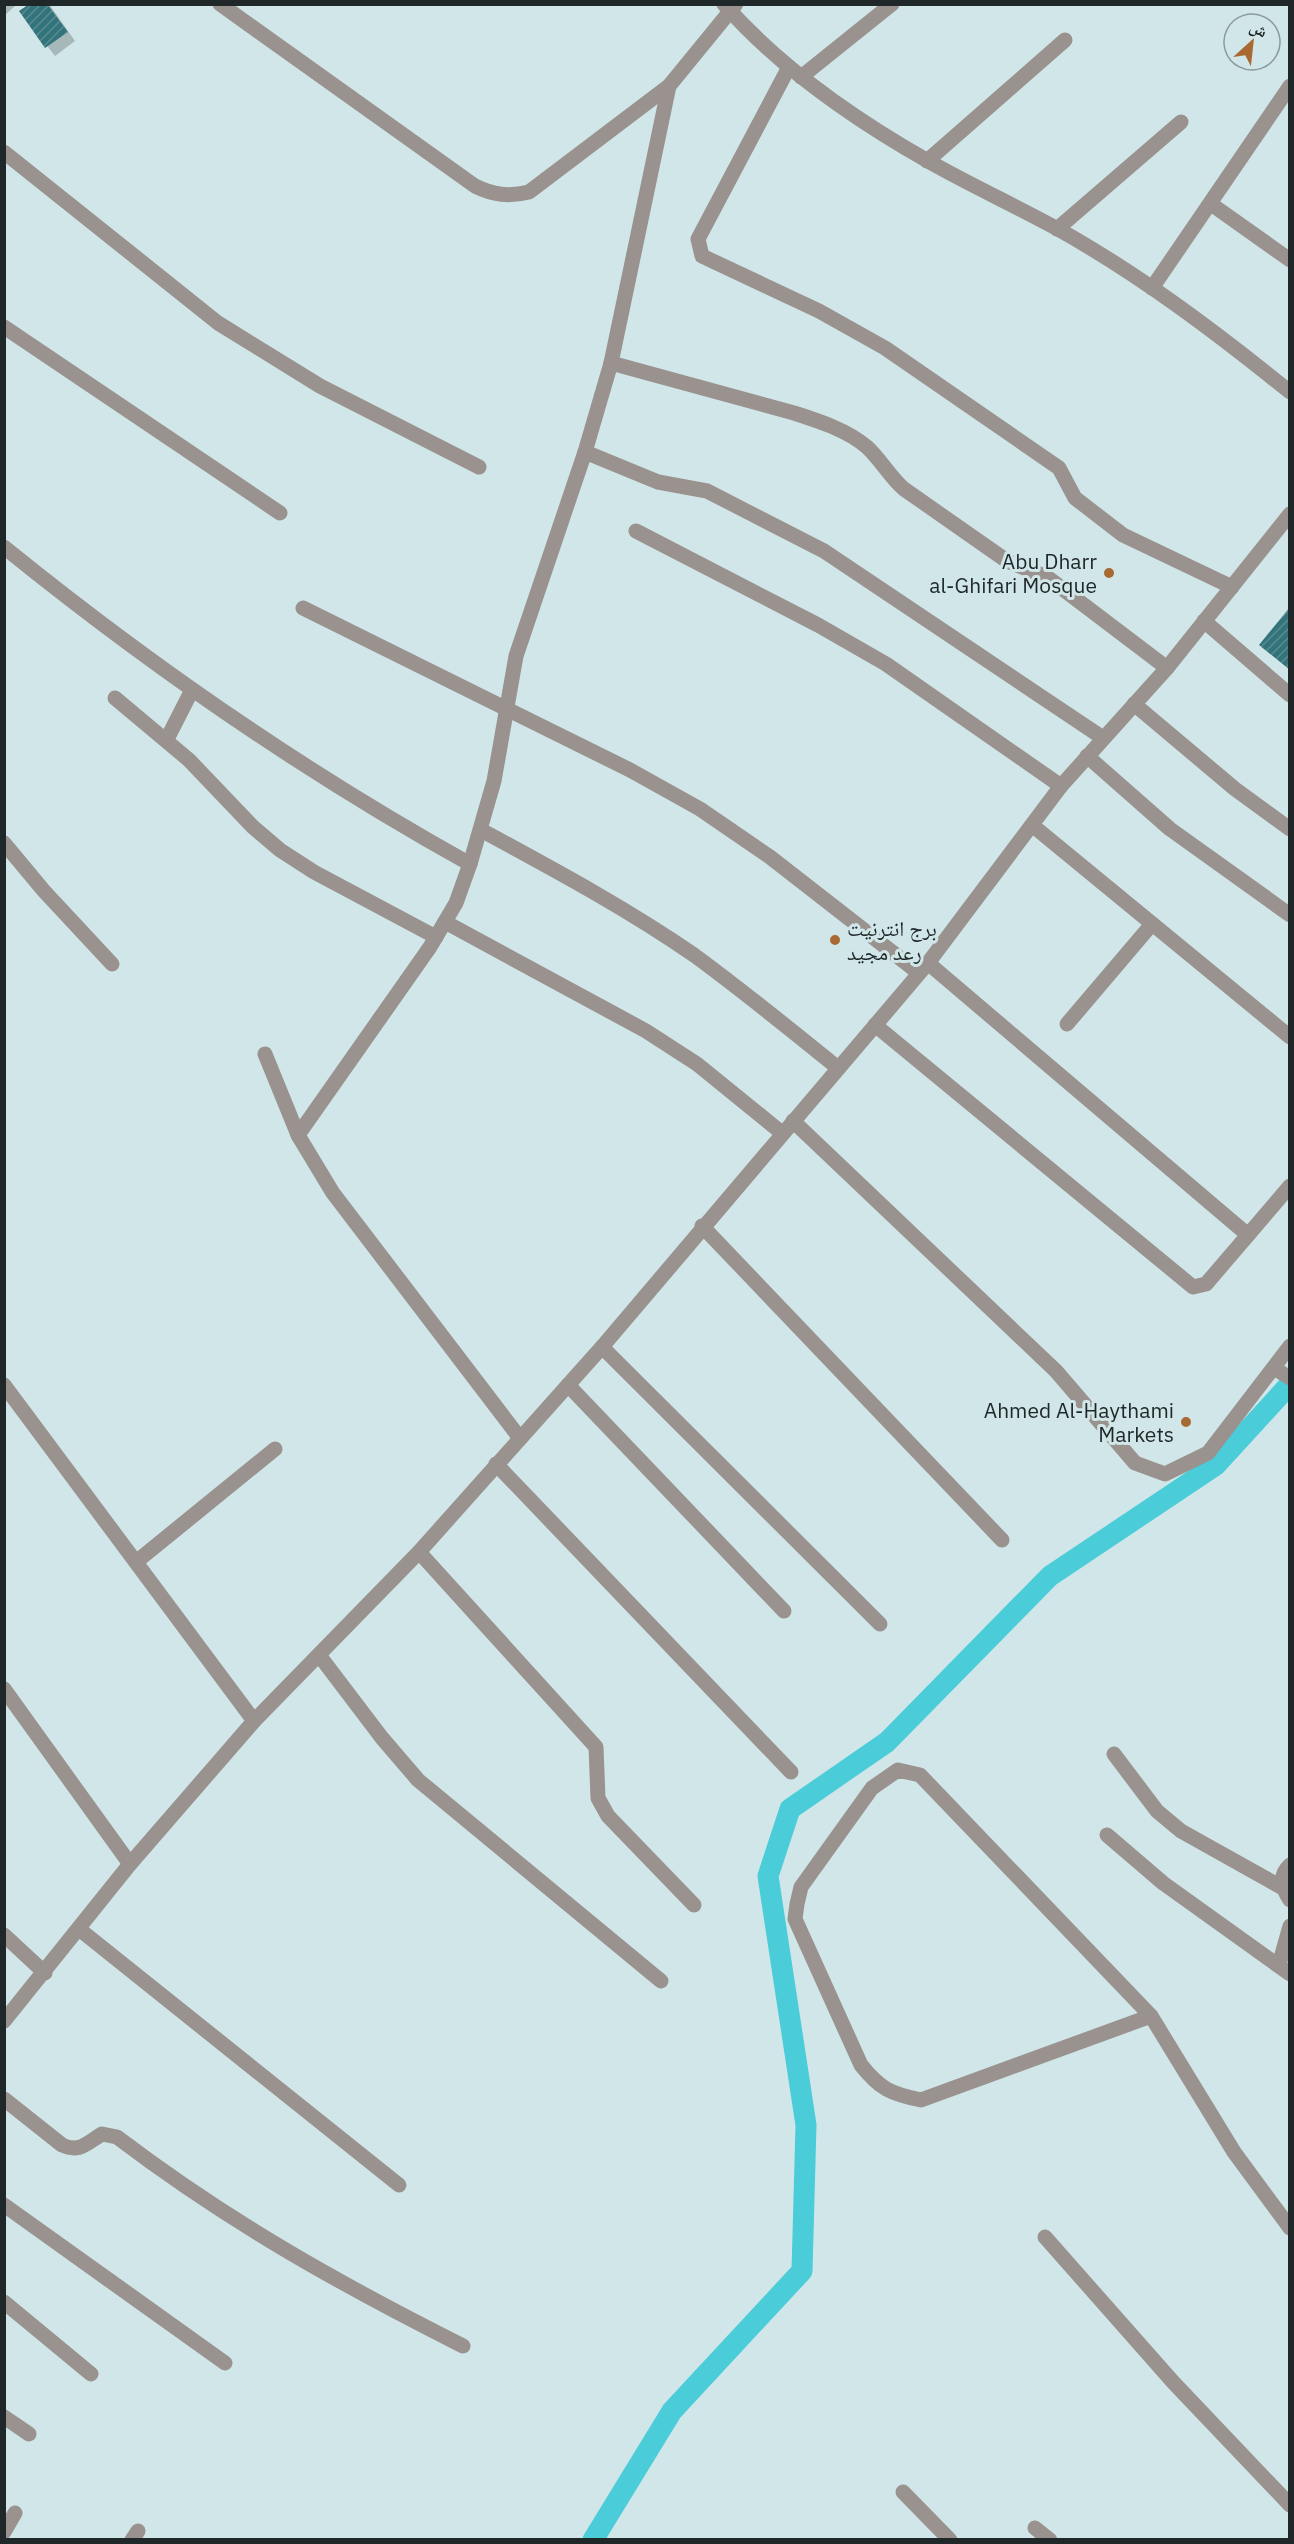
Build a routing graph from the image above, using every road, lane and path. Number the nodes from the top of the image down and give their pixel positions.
1 (220, 4) edge
2 (250, 4) edge
3 (892, 4) edge
4 (730, 6) edge
5 (239, 17) junction
6 (1065, 40) dead end
7 (789, 66) junction
8 (801, 77) junction
9 (669, 86) junction
10 (1290, 86) edge
11 (1181, 122) dead end
12 (4, 152) edge
13 (927, 161) junction
14 (1210, 204) junction
15 (1057, 229) junction
16 (1290, 260) edge
17 (1152, 288) junction
18 (4, 327) edge
19 (611, 363) junction
20 (1290, 392) edge
21 (585, 452) junction
22 (479, 467) dead end
23 (280, 513) dead end
24 (1290, 514) edge
25 (636, 531) dead end
26 (4, 547) edge
27 (1232, 587) junction
28 (303, 608) dead end
29 (1204, 621) junction
30 (1167, 668) junction
31 (192, 690) junction
32 (1290, 695) edge
33 (115, 698) dead end
34 (1134, 704) junction
35 (505, 708) junction
36 (1103, 738) junction
37 (167, 740) junction
38 (1087, 756) junction
39 (1061, 786) junction
40 (1032, 825) junction
41 (1290, 829) edge
42 (481, 830) junction
43 (4, 843) edge
44 (470, 864) junction
45 (1290, 915) edge
46 (445, 922) junction
47 (1152, 924) junction
48 (436, 937) junction
49 (112, 964) dead end
50 (924, 968) junction
51 (875, 1024) junction
52 (1067, 1024) dead end
53 (1290, 1037) edge
54 (266, 1054) dead end
55 (838, 1068) junction
56 (792, 1121) junction
57 (782, 1133) junction
58 (298, 1135) junction
59 (1290, 1186) edge
60 (702, 1226) junction
61 (1248, 1235) junction
62 (1290, 1346) edge
63 (602, 1347) junction
64 (1274, 1368) junction
65 (1290, 1378) edge
66 (4, 1385) edge
67 (568, 1385) junction
68 (519, 1437) junction
69 (276, 1449) dead end
70 (496, 1464) junction
71 (1002, 1540) dead end
72 (419, 1552) junction
73 (136, 1562) junction
74 (784, 1611) dead end
75 (880, 1624) dead end
76 (320, 1655) junction
77 (4, 1689) edge
78 (254, 1721) junction
79 (1114, 1754) dead end
80 (791, 1772) dead end
81 (1107, 1835) dead end
82 (130, 1864) junction
83 (1290, 1865) edge
84 (1285, 1894) edge
85 (694, 1905) dead end
86 (1290, 1926) edge
87 (79, 1929) junction
88 (4, 1935) edge
89 (1284, 1969) edge
90 (45, 1973) junction
91 (661, 1981) dead end
92 (1151, 2016) junction
93 (4, 2021) edge
94 (4, 2099) edge
95 (399, 2185) dead end
96 (4, 2205) edge
97 (1290, 2228) edge
98 (1045, 2237) dead end
99 (4, 2302) edge
100 (463, 2346) dead end
101 (225, 2363) dead end
102 (91, 2374) dead end
103 (4, 2417) edge
104 (29, 2434) dead end
105 (903, 2492) dead end
106 (1290, 2505) edge
107 (15, 2513) dead end
108 (1035, 2528) dead end
109 (4, 2532) edge
110 (950, 2540) edge
111 (1050, 2540) edge

1 - 5 street
2 - 5 street
3 - 8 street
4 - 7 street
4 - 9 street
5 - 9 street
6 - 13 street
7 - 8 street
7 - 27 street
8 - 13 street
9 - 19 street
10 - 14 street
11 - 15 street
12 - 22 street
13 - 15 street
14 - 16 street
14 - 17 street
15 - 17 street
17 - 20 street
18 - 23 street
19 - 21 street
19 - 30 street
21 - 35 street
21 - 36 street
24 - 27 street
25 - 39 street
26 - 31 street
27 - 29 street
28 - 35 street
29 - 30 street
29 - 32 street
30 - 34 street
31 - 37 street
31 - 44 street
33 - 37 street
34 - 36 street
34 - 41 street
35 - 42 street
35 - 50 street
36 - 38 street
37 - 48 street
38 - 39 street
38 - 45 street
39 - 40 street
40 - 47 street
40 - 50 street
42 - 44 street
42 - 55 street
43 - 49 street
44 - 46 street
46 - 48 street
46 - 57 street
47 - 52 street
47 - 53 street
48 - 58 street
50 - 51 street
50 - 61 street
51 - 55 street
51 - 61 street
54 - 58 street
55 - 56 street
56 - 57 street
56 - 64 street
57 - 60 street
58 - 68 street
59 - 61 street
60 - 63 street
60 - 71 street
62 - 64 street
63 - 67 street
63 - 75 street
64 - 65 street
66 - 73 street
67 - 68 street
67 - 74 street
68 - 70 street
69 - 73 street
70 - 72 street
70 - 80 street
72 - 76 street
72 - 85 street
73 - 78 street
76 - 78 street
76 - 91 street
77 - 82 street
78 - 82 street
79 - 84 street
81 - 89 street
82 - 87 street
83 - 84 street
86 - 89 street
87 - 90 street
87 - 95 street
88 - 90 street
90 - 93 street
92 - 92 street
92 - 97 street
94 - 100 street
96 - 101 street
98 - 106 street
99 - 102 street
103 - 104 street
105 - 110 street
107 - 109 street
108 - 111 street

